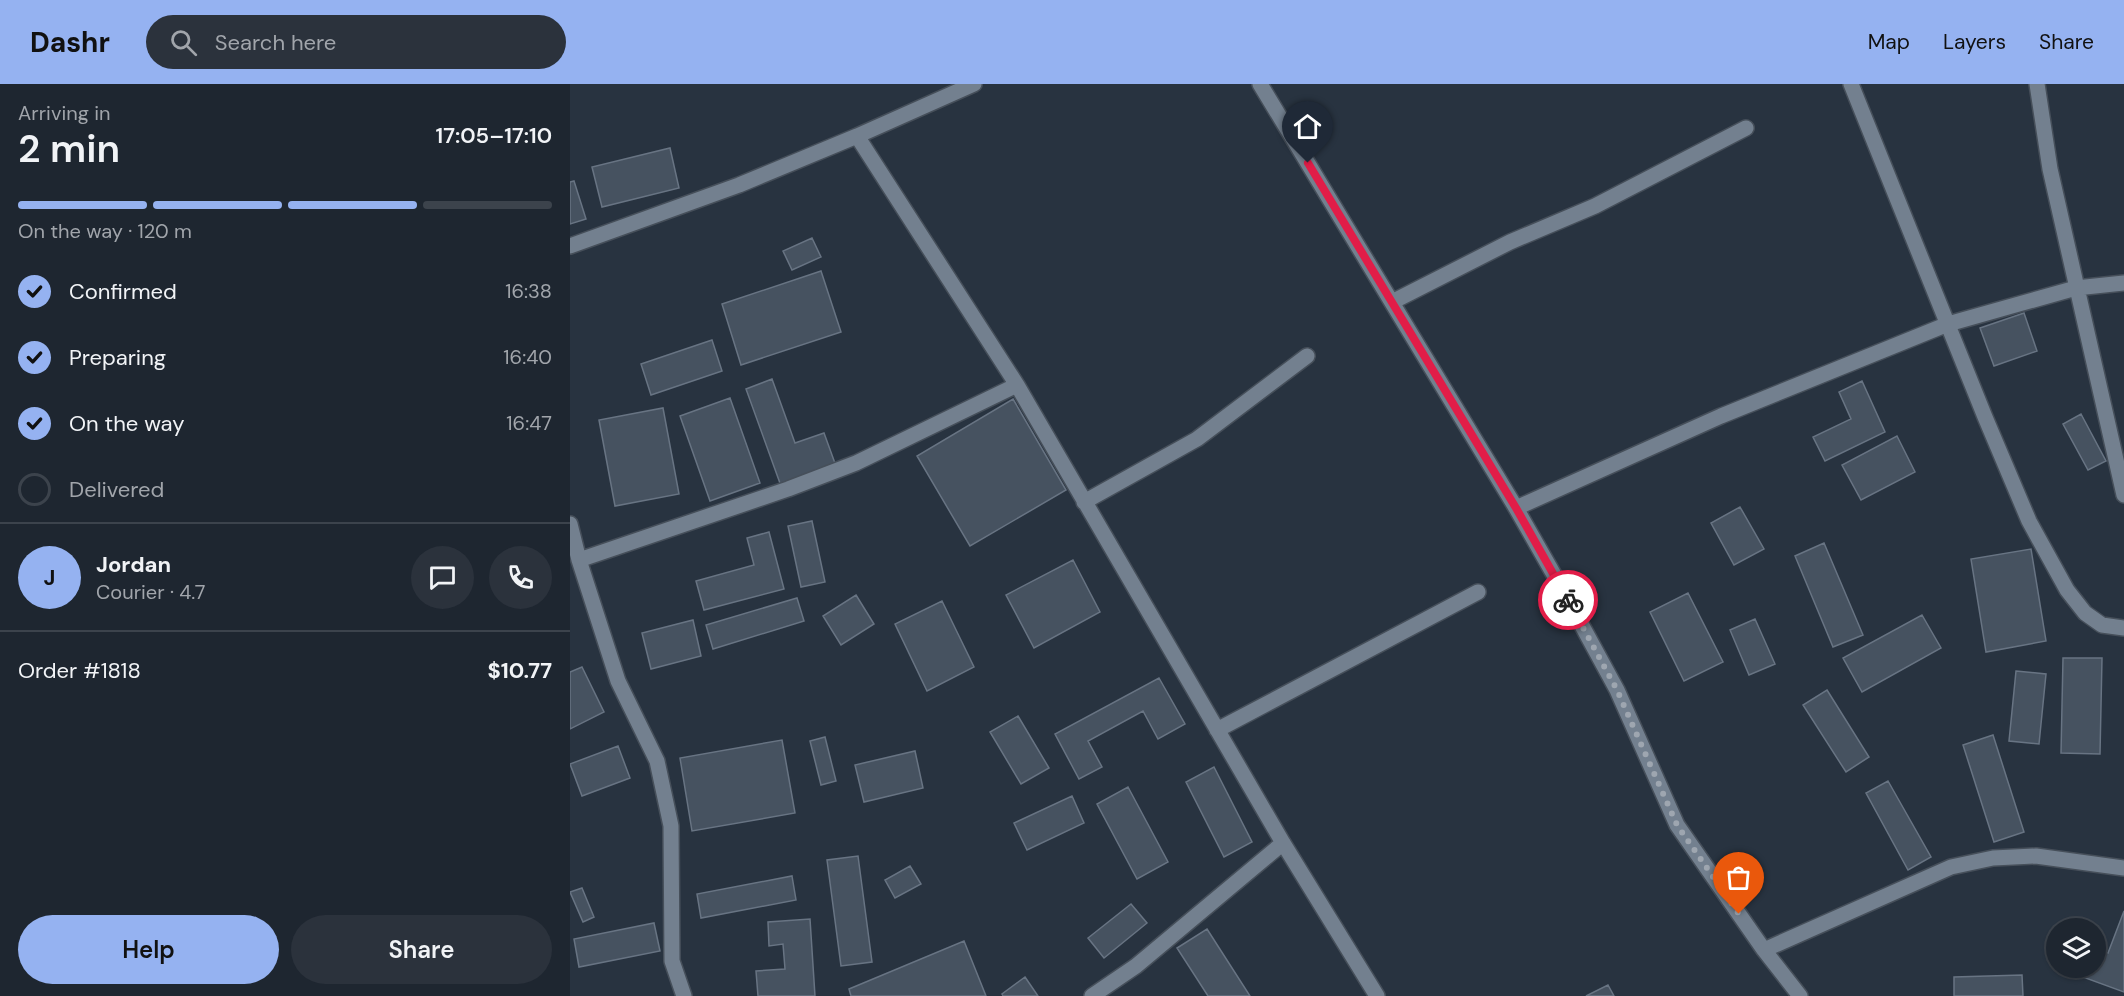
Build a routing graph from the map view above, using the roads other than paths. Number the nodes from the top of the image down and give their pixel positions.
1 (974, 84) edge
2 (1260, 84) edge
3 (1851, 84) edge
4 (2037, 84) edge
5 (1746, 129) dead end
6 (857, 136) junction
7 (570, 246) edge
8 (2124, 283) edge
9 (2076, 288) junction
10 (1392, 302) junction
11 (1948, 324) junction
12 (1307, 356) dead end
13 (1017, 385) junction
14 (2124, 495) edge
15 (1084, 502) junction
16 (1516, 508) junction
17 (570, 524) edge
18 (579, 560) junction
19 (1478, 592) dead end
20 (2124, 628) edge
21 (1217, 730) junction
22 (1283, 843) junction
23 (2124, 868) edge
24 (1764, 950) junction
25 (684, 996) edge
26 (1092, 996) edge
27 (1377, 996) edge
28 (1800, 996) edge

1 - 6 street
2 - 10 street
3 - 11 street
4 - 9 street
5 - 10 street
6 - 7 street
6 - 13 street
8 - 9 street
9 - 11 street
9 - 14 street
10 - 16 street
11 - 16 street
11 - 20 street
12 - 15 street
13 - 15 street
13 - 18 street
15 - 21 street
16 - 24 street
17 - 18 street
18 - 25 street
19 - 21 street
21 - 22 street
22 - 26 street
22 - 27 street
23 - 24 street
24 - 28 street

